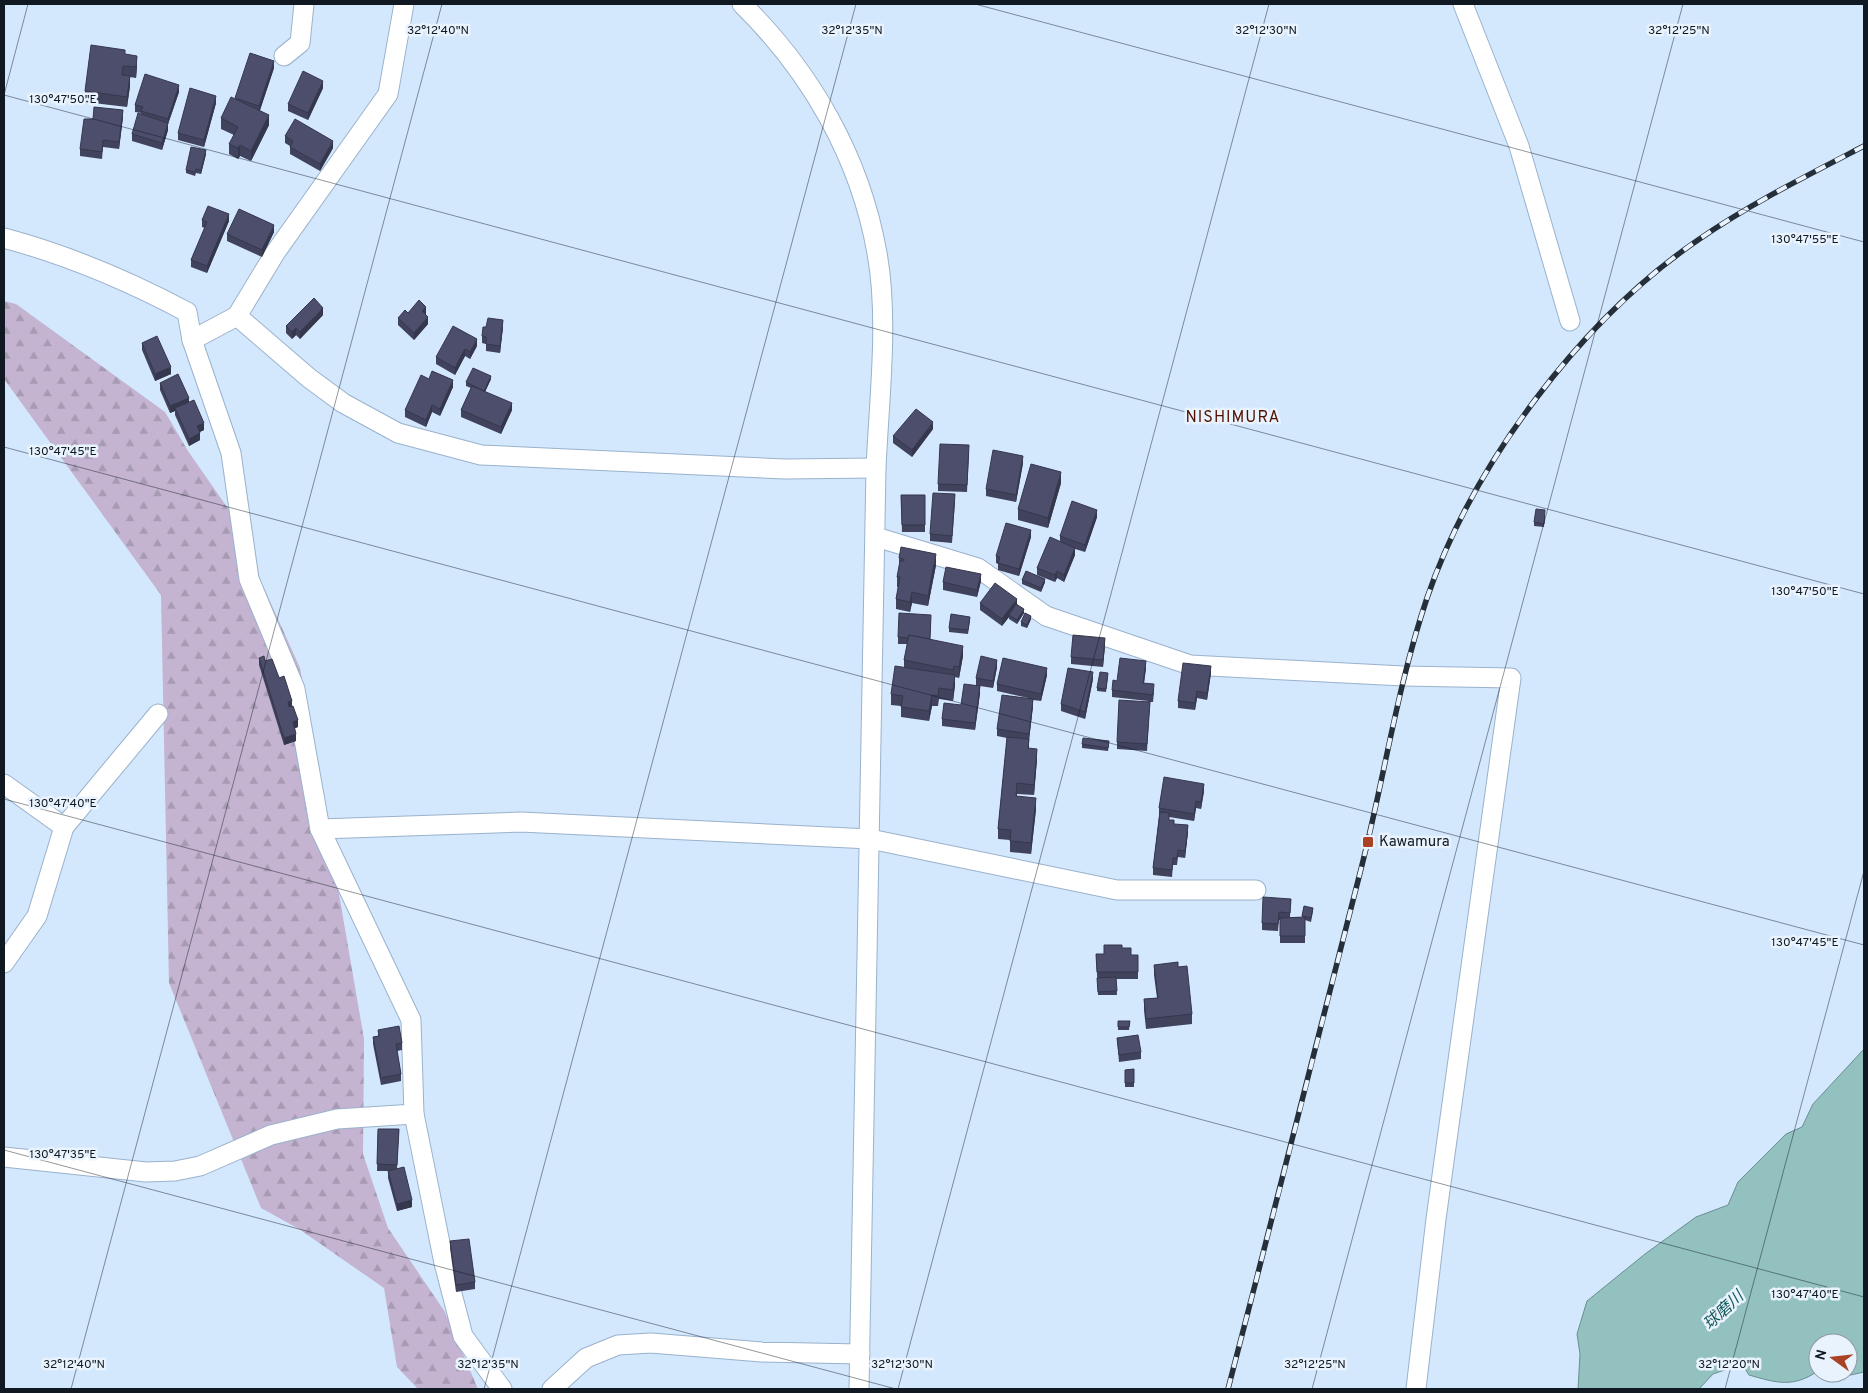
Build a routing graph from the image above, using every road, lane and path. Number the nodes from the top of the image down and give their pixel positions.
1 (304, 4) edge
2 (404, 4) edge
3 (742, 4) edge
4 (1463, 4) edge
5 (284, 56) dead end
6 (4, 238) edge
7 (238, 316) junction
8 (1570, 321) dead end
9 (192, 340) junction
10 (876, 468) junction
11 (876, 537) junction
12 (158, 714) dead end
13 (4, 784) edge
14 (64, 826) junction
15 (320, 829) junction
16 (870, 839) junction
17 (1256, 890) dead end
18 (4, 963) edge
19 (414, 1114) junction
20 (4, 1157) edge
21 (860, 1354) junction
22 (502, 1389) edge
23 (552, 1389) edge
24 (859, 1389) edge
25 (1416, 1389) edge

1 - 5 street
2 - 7 street
3 - 10 street
4 - 8 street
6 - 9 street
7 - 9 street
7 - 10 street
9 - 15 street
10 - 11 street
11 - 16 street
11 - 25 street
12 - 14 street
13 - 14 street
14 - 18 street
15 - 16 street
15 - 19 street
16 - 17 street
16 - 21 street
19 - 20 street
19 - 22 street
21 - 23 street
21 - 24 street

